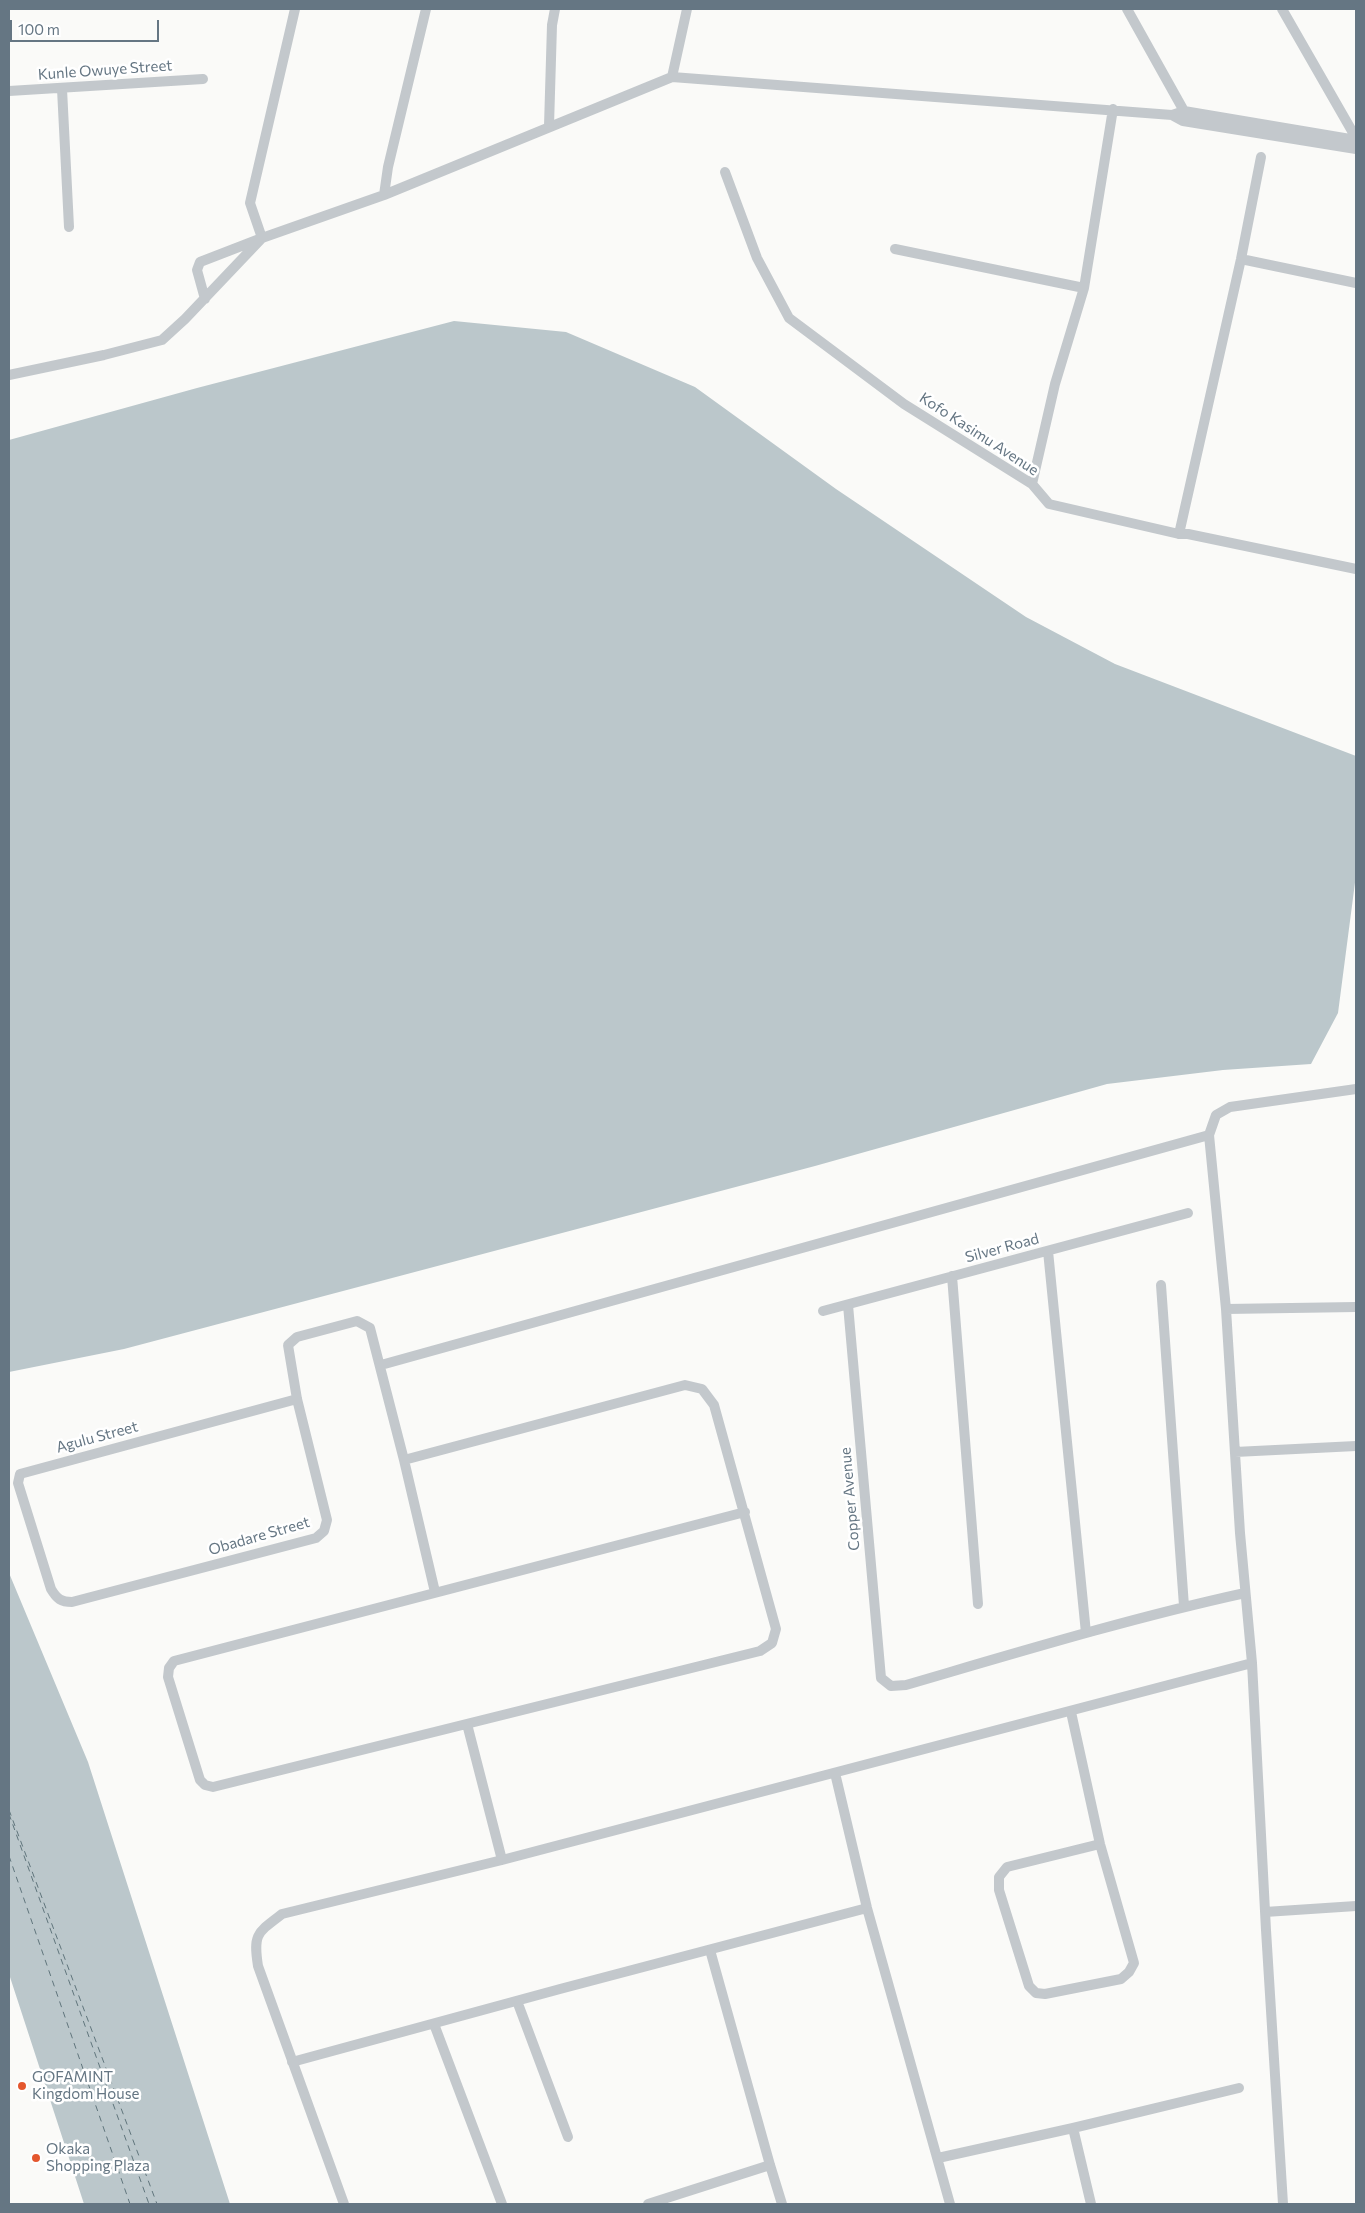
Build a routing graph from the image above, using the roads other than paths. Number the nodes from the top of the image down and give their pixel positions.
1 (295, 9) edge
2 (426, 9) edge
3 (555, 9) edge
4 (687, 9) edge
5 (1128, 9) edge
6 (1282, 9) edge
7 (672, 76) junction
8 (203, 79) dead end
9 (62, 89) junction
10 (9, 91) edge
11 (1112, 109) junction
12 (1183, 116) junction
13 (549, 126) junction
14 (1356, 139) edge
15 (1356, 148) edge
16 (1261, 158) dead end
17 (725, 172) dead end
18 (384, 194) junction
19 (69, 227) dead end
20 (262, 238) junction
21 (895, 249) dead end
22 (1241, 259) junction
23 (1356, 283) edge
24 (1084, 288) junction
25 (205, 299) junction
26 (9, 375) edge
27 (1032, 484) junction
28 (1179, 534) junction
29 (1356, 569) edge
30 (1356, 1089) edge
31 (1209, 1135) junction
32 (1188, 1214) dead end
33 (1048, 1251) junction
34 (952, 1276) junction
35 (1161, 1285) dead end
36 (848, 1305) junction
37 (1356, 1307) edge
38 (1226, 1309) junction
39 (824, 1311) dead end
40 (381, 1365) junction
41 (297, 1399) junction
42 (1356, 1446) edge
43 (1235, 1452) junction
44 (404, 1460) junction
45 (745, 1512) junction
46 (51, 1589) joint
47 (435, 1592) junction
48 (1245, 1593) junction
49 (978, 1604) dead end
50 (1184, 1606) junction
51 (1086, 1633) junction
52 (1252, 1664) junction
53 (1071, 1712) junction
54 (467, 1724) junction
55 (835, 1773) junction
56 (1100, 1844) junction
57 (502, 1860) junction
58 (1356, 1906) edge
59 (867, 1908) junction
60 (1265, 1912) junction
61 (710, 1950) junction
62 (517, 2001) junction
63 (434, 2024) junction
64 (292, 2062) junction
65 (1239, 2088) dead end
66 (1073, 2128) junction
67 (568, 2138) dead end
68 (938, 2158) junction
69 (770, 2166) junction
70 (344, 2204) edge
71 (502, 2204) edge
72 (648, 2204) edge
73 (782, 2204) edge
74 (950, 2204) edge
75 (1091, 2204) edge
76 (1283, 2204) edge

1 - 20 street
2 - 18 street
3 - 13 street
4 - 7 street
5 - 12 street
6 - 14 street
7 - 11 street
7 - 13 street
8 - 9 street, Kunle Owuye Street
9 - 10 street, Kunle Owuye Street
9 - 19 street
11 - 12 street
11 - 24 street
12 - 14 street
12 - 15 street
13 - 18 street
16 - 22 street
17 - 27 street, Kofo Kasimu Avenue
18 - 20 street
20 - 25 street
20 - 25 street
21 - 24 street
22 - 23 street
22 - 28 street
24 - 27 street
25 - 26 street
27 - 28 street, Kofo Kasimu Avenue
28 - 29 street, Kofo Kasimu Avenue
30 - 31 street
31 - 38 street
31 - 40 street
32 - 33 street, Silver Road
33 - 34 street, Silver Road
33 - 51 street
34 - 36 street, Silver Road
34 - 49 street
35 - 50 street
36 - 39 street, Silver Road
36 - 51 street, Copper Avenue
37 - 38 street
38 - 43 street
40 - 41 street, Obadare Street
40 - 44 street
41 - 46 street, Agulu Street
41 - 46 street, Obadare Street
42 - 43 street
43 - 48 street
44 - 45 street
44 - 47 street
45 - 47 street
45 - 54 street
47 - 54 street
48 - 50 street
48 - 52 street
50 - 51 street
52 - 53 street
52 - 60 street
53 - 55 street
53 - 56 street
54 - 57 street
55 - 57 street
55 - 59 street
56 - 56 street
57 - 64 street
58 - 60 street
59 - 61 street
59 - 68 street
60 - 76 street
61 - 62 street
61 - 69 street
62 - 63 street
62 - 67 street
63 - 64 street
63 - 71 street
64 - 70 street
65 - 66 street
66 - 68 street
66 - 75 street
68 - 74 street
69 - 72 street
69 - 73 street

